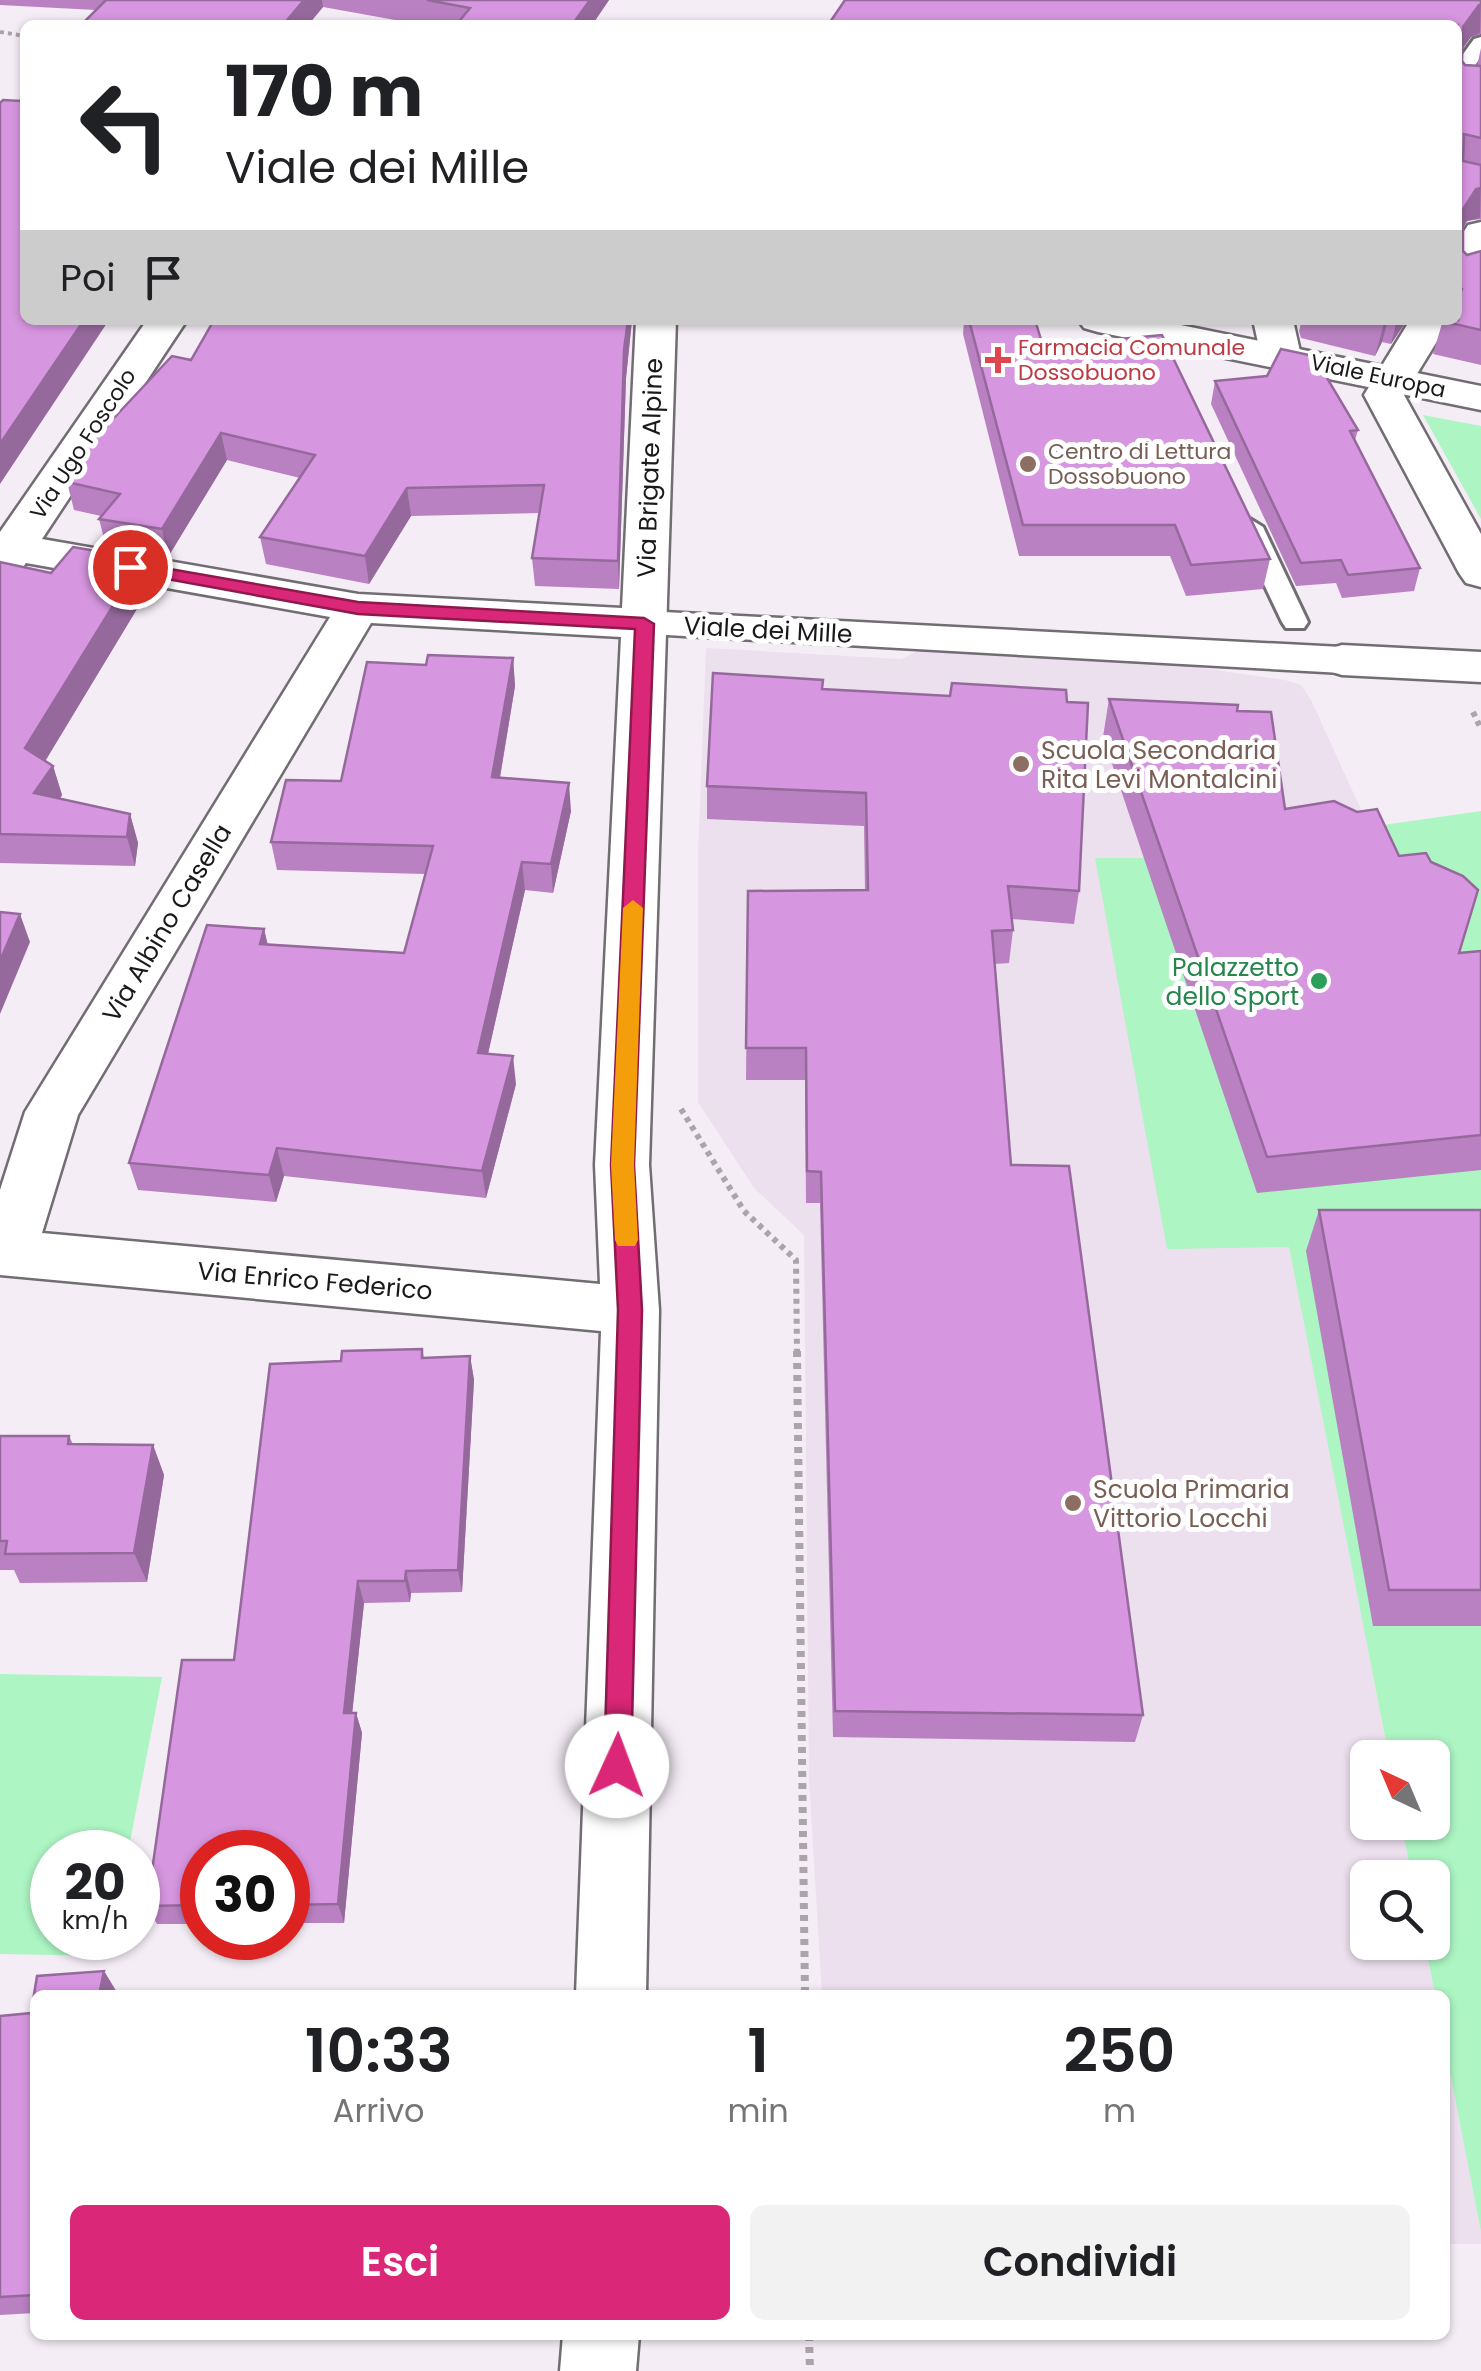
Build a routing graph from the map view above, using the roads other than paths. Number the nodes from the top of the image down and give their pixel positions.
1 (1481, 43) edge
2 (1462, 69) edge
3 (1481, 233) edge
4 (1462, 266) edge
5 (164, 325) edge
6 (656, 325) edge
7 (1124, 325) edge
8 (1427, 325) edge
9 (1161, 332) junction
10 (1277, 338) edge
11 (1176, 369) edge
12 (1395, 379) junction
13 (1481, 398) edge
14 (1236, 496) edge
15 (5, 554) edge
16 (1481, 573) edge
17 (358, 608) junction
18 (1295, 622) dead end
19 (644, 624) junction
20 (1342, 660) joint
21 (1481, 667) edge
22 (4, 1252) edge
23 (630, 1310) junction
24 (611, 1990) edge
25 (601, 2340) edge
26 (598, 2371) edge

1 - 2 lane
3 - 4 street
5 - 15 street, Via Ugo Foscolo
6 - 19 street, Via Brigate Alpine
7 - 9 street, Viale Europa
8 - 12 street
9 - 10 street, Viale Europa
9 - 11 lane
10 - 12 street, Viale Europa
12 - 13 street, Viale Europa
12 - 16 street
14 - 18 lane
15 - 17 street, Viale dei Mille
17 - 19 street, Viale dei Mille
17 - 22 street, Via Albino Casella
19 - 20 street, Viale dei Mille
19 - 23 street, Via Brigate Alpine
20 - 21 street, Viale dei Mille
22 - 23 street, Via Enrico Federico
23 - 24 street, Via Brigate Alpine
25 - 26 street

